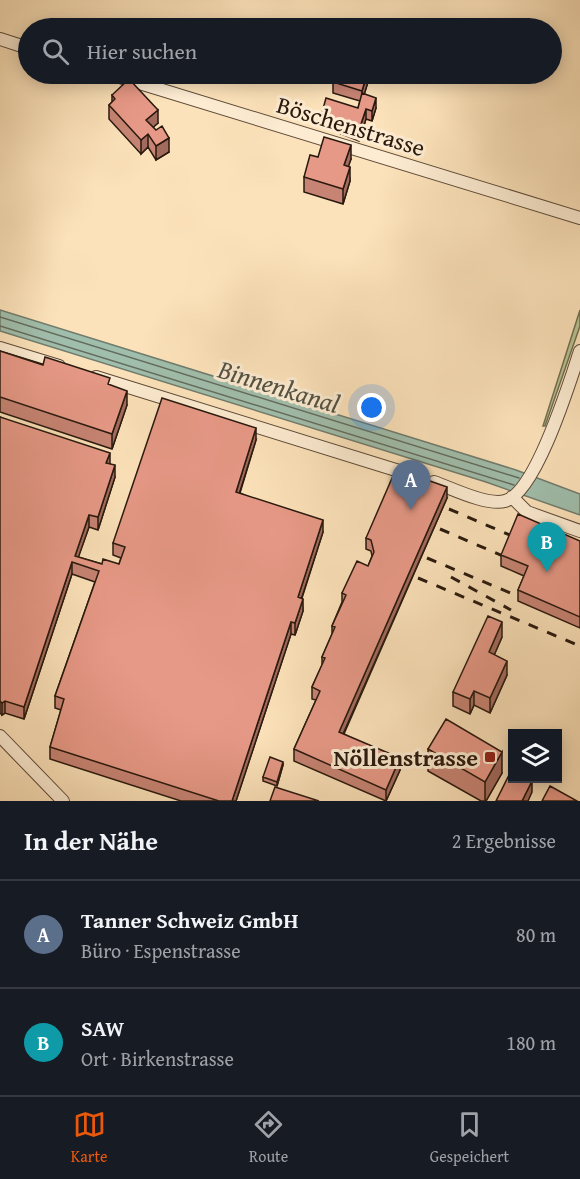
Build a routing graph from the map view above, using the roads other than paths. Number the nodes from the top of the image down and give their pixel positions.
1 (0, 39) edge
2 (18, 45) edge
3 (143, 84) edge
4 (580, 218) edge
5 (0, 348) edge
6 (580, 351) edge
7 (508, 500) junction
8 (580, 531) edge
9 (0, 736) edge
10 (63, 801) edge

1 - 2 street
3 - 4 street, Böschenstrasse
5 - 7 street
6 - 7 street
7 - 8 street
9 - 10 street

